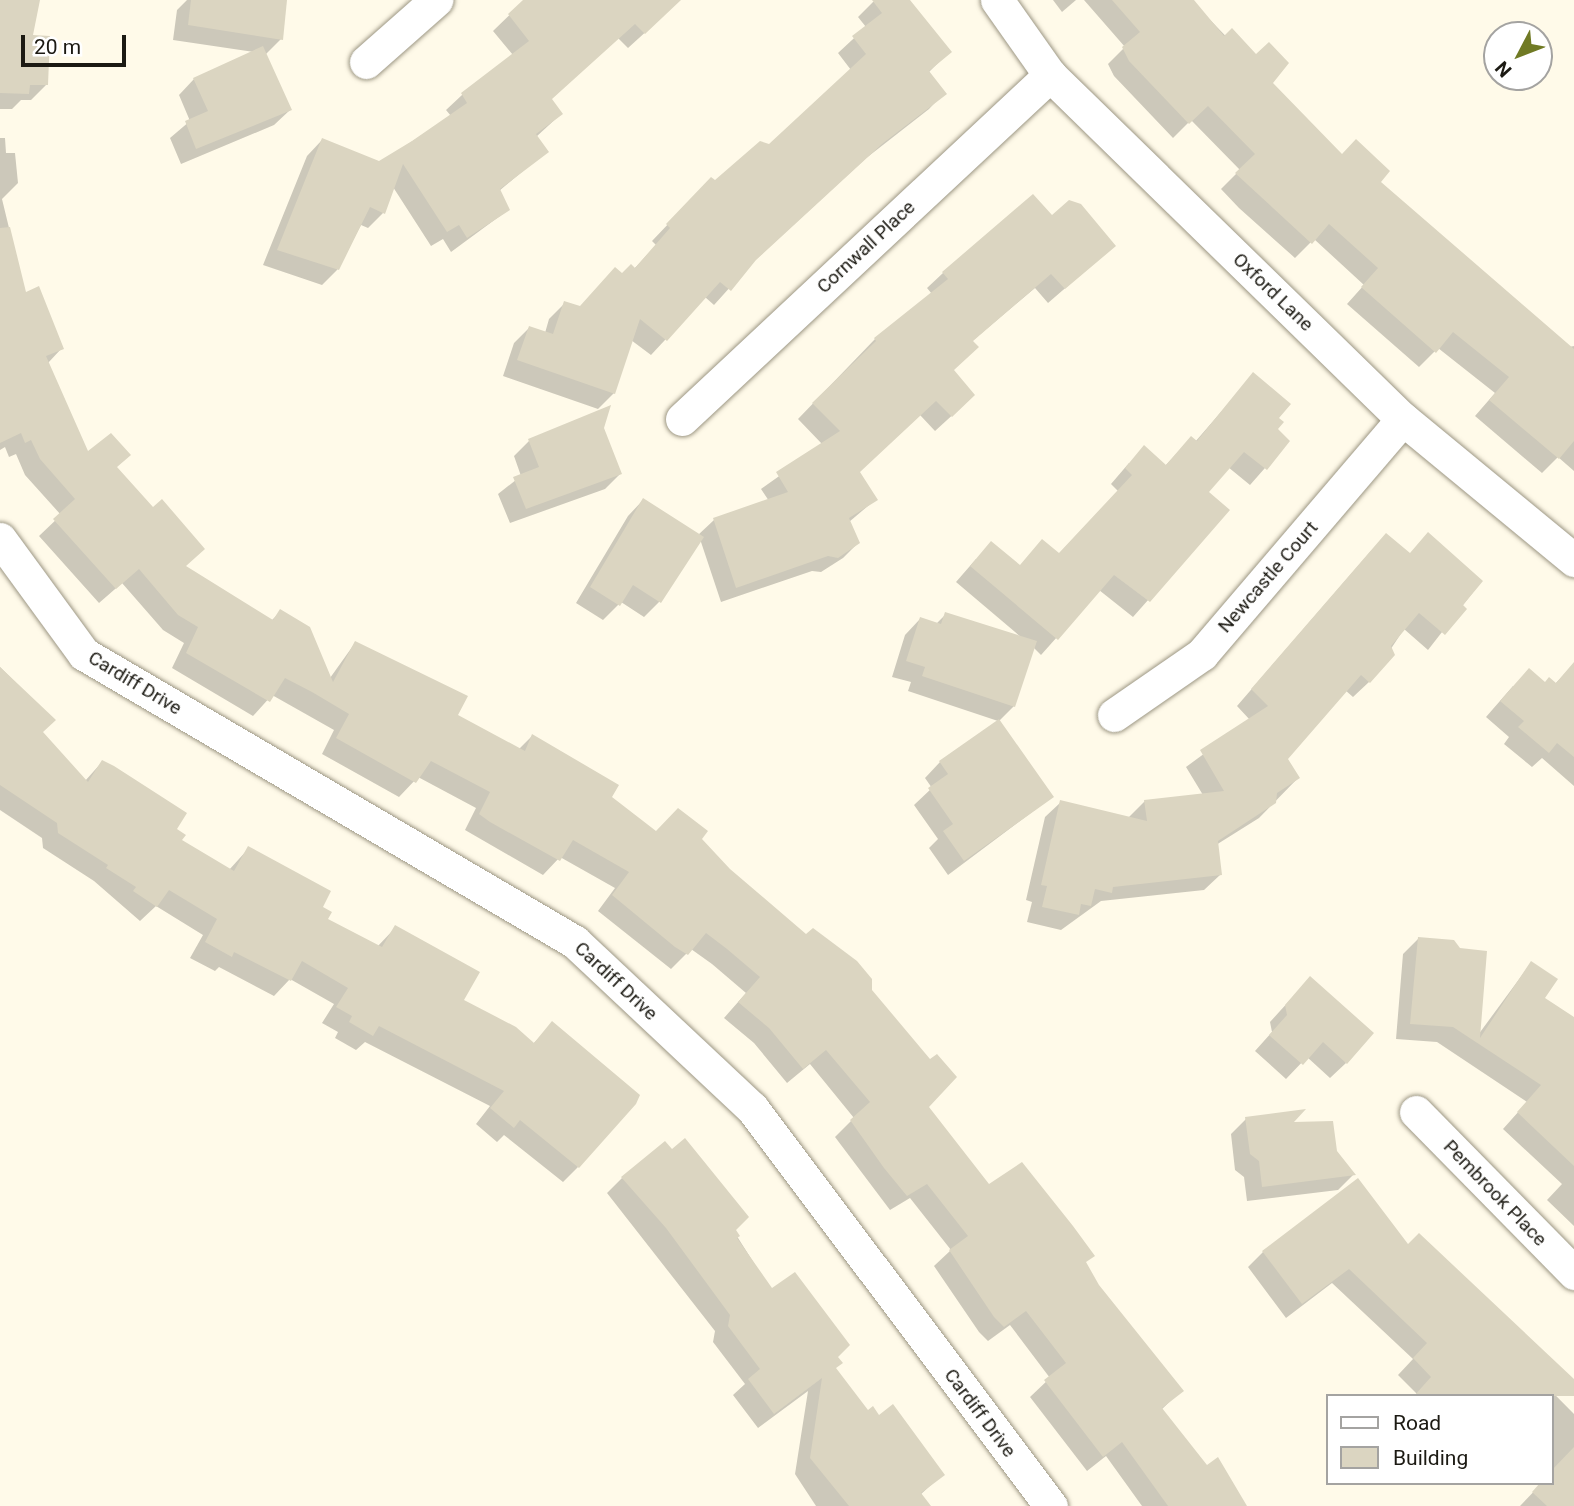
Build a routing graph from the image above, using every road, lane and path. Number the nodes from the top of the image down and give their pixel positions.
1 (436, 0) edge
2 (997, 0) edge
3 (366, 62) dead end
4 (1050, 75) junction
5 (682, 419) dead end
6 (1403, 419) junction
7 (0, 539) edge
8 (1574, 561) edge
9 (1114, 715) dead end
10 (1416, 1112) dead end
11 (1574, 1273) edge
12 (1051, 1506) edge

1 - 3 street
2 - 4 street, Oxford Lane
4 - 5 street, Cornwall Place
4 - 6 street, Oxford Lane
6 - 8 street, Oxford Lane
6 - 9 street, Newcastle Court
7 - 12 street, Cardiff Drive
10 - 11 street, Pembrook Place

